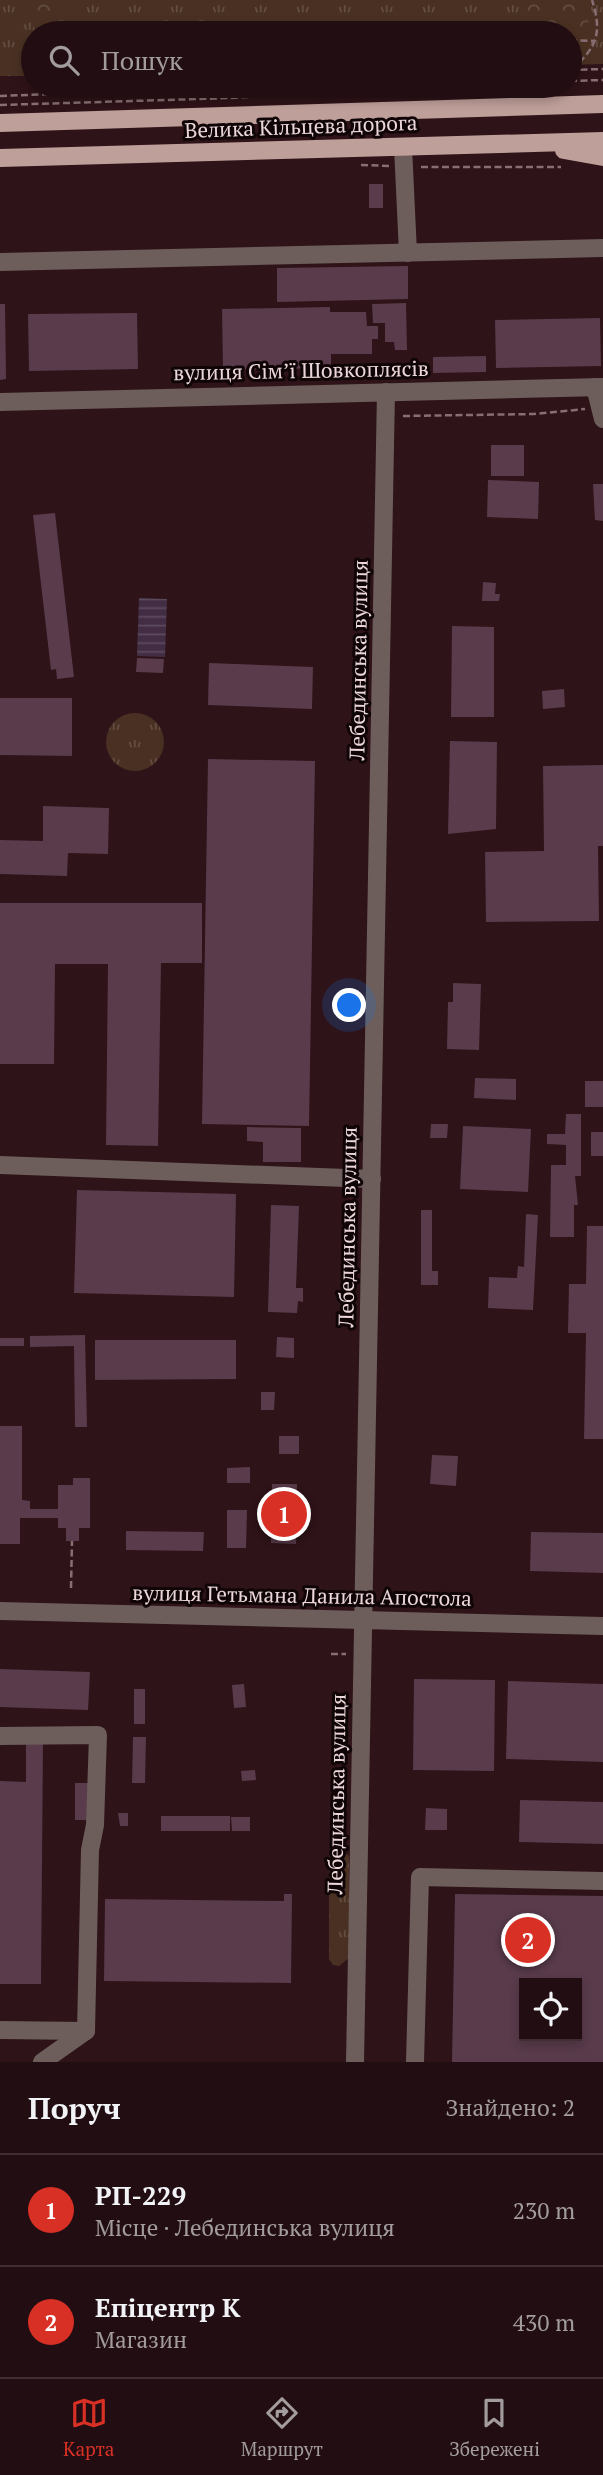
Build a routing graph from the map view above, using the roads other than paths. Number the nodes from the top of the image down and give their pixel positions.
1 (603, 104) edge
2 (0, 123) edge
3 (603, 141) edge
4 (530, 143) junction
5 (403, 146) junction
6 (603, 157) edge
7 (0, 158) edge
8 (603, 248) edge
9 (408, 253) junction
10 (0, 262) edge
11 (599, 387) edge
12 (386, 392) junction
13 (0, 402) edge
14 (602, 414) edge
15 (0, 1164) edge
16 (372, 1179) junction
17 (0, 1611) edge
18 (363, 1620) junction
19 (603, 1626) edge
20 (0, 1735) edge
21 (603, 1881) edge
22 (0, 2030) edge
23 (86, 2031) junction
24 (41, 2062) edge
25 (355, 2062) edge
26 (415, 2062) edge

1 - 2 main road, Велика Кільцева дорога
3 - 4 main road, Велика Кільцева дорога
4 - 5 main road, Велика Кільцева дорога
4 - 6 main road
5 - 7 main road, Велика Кільцева дорога
5 - 9 street
8 - 9 street
9 - 10 street
11 - 12 street, вулиця Сімʼї Шовкоплясів
11 - 14 street
12 - 13 street, вулиця Сімʼї Шовкоплясів
12 - 16 street, Лебединська вулиця
15 - 16 street
16 - 18 street, Лебединська вулиця
17 - 18 street, вулиця Гетьмана Данила Апостола
18 - 19 street, вулиця Гетьмана Данила Апостола
18 - 25 street, Лебединська вулиця
20 - 23 street
21 - 26 street
22 - 23 street
23 - 24 street

